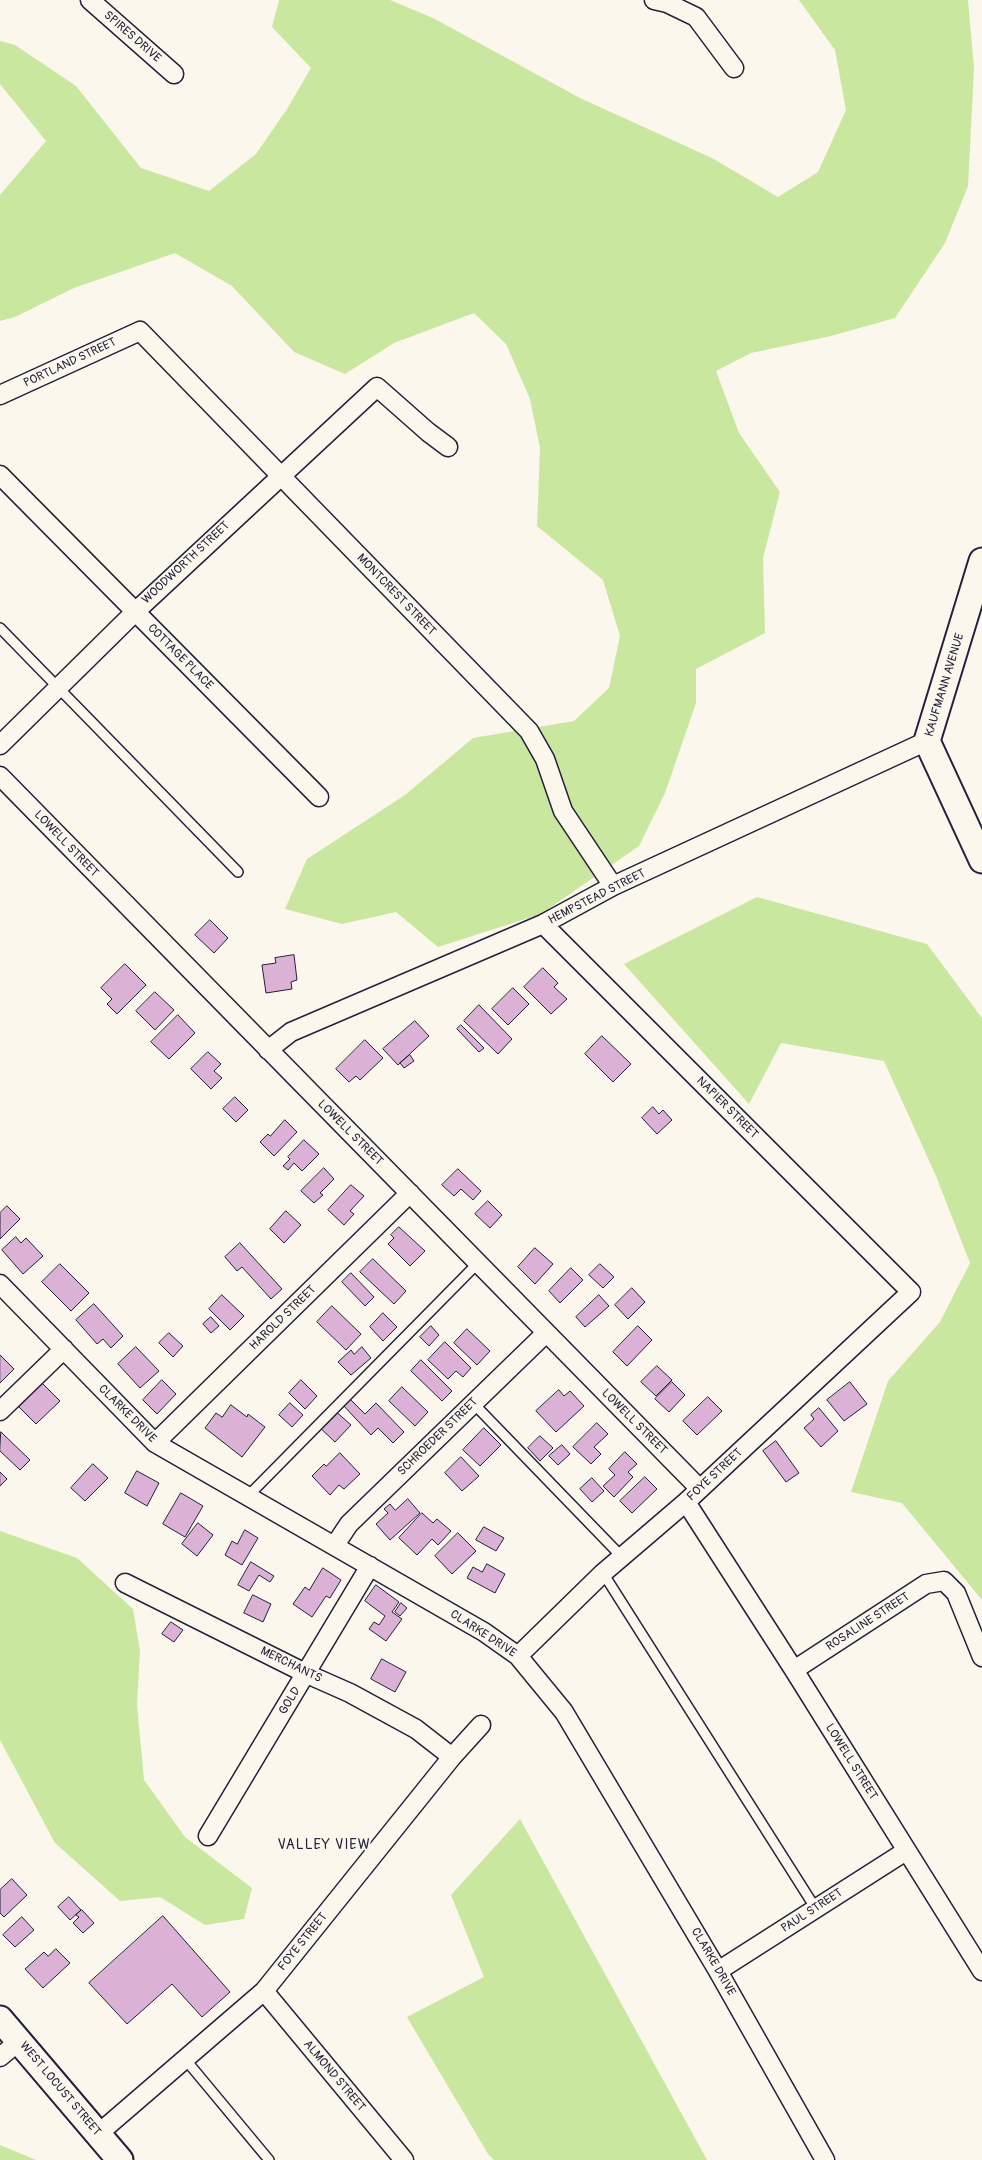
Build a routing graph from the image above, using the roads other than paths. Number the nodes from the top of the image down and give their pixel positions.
1 (90, 0) edge
2 (654, 0) edge
3 (734, 68) dead end
4 (174, 74) dead end
5 (140, 331) joint
6 (0, 395) edge
7 (448, 447) dead end
8 (0, 475) edge
9 (280, 475) junction
10 (981, 572) edge
11 (135, 612) junction
12 (0, 628) edge
13 (58, 687) junction
14 (927, 741) junction
15 (0, 745) edge
16 (0, 776) edge
17 (319, 797) dead end
18 (982, 860) edge
19 (238, 872) dead end
20 (613, 886) junction
21 (543, 924) junction
22 (268, 1050) junction
23 (410, 1193) junction
24 (478, 1262) junction
25 (0, 1284) edge
26 (910, 1292) joint
27 (546, 1333) junction
28 (64, 1349) junction
29 (474, 1403) junction
30 (0, 1411) edge
31 (155, 1443) junction
32 (700, 1489) junction
33 (248, 1496) junction
34 (686, 1502) junction
35 (335, 1545) junction
36 (622, 1557) junction
37 (370, 1566) junction
38 (603, 1573) junction
39 (125, 1583) dead end
40 (518, 1656) junction
41 (982, 1657) edge
42 (794, 1670) junction
43 (307, 1674) junction
44 (481, 1725) dead end
45 (452, 1757) junction
46 (208, 1836) dead end
47 (906, 1851) junction
48 (816, 1909) junction
49 (718, 1971) junction
50 (982, 1971) edge
51 (264, 1991) junction
52 (0, 2019) edge
53 (9, 2049) edge
54 (185, 2059) junction
55 (98, 2134) junction
56 (120, 2160) edge
57 (269, 2160) edge
58 (404, 2160) edge
59 (825, 2160) edge

1 - 4 street, SPIRES DRIVE
2 - 3 street
5 - 6 street, PORTLAND STREET
5 - 9 street, MONTCREST STREET
7 - 9 street, WOODWORTH STREET
8 - 11 street, COTTAGE PLACE
9 - 11 street, WOODWORTH STREET
9 - 20 street, MONTCREST STREET
10 - 14 main road, KAUFMANN AVENUE
11 - 13 street, WOODWORTH STREET
11 - 17 street, COTTAGE PLACE
12 - 13 lane
13 - 15 street, WOODWORTH STREET
13 - 19 lane
14 - 18 main road, KAUFMANN AVENUE
14 - 20 street, HEMPSTEAD STREET
16 - 22 street, LOWELL STREET
20 - 21 street, HEMPSTEAD STREET
21 - 22 street, HEMPSTEAD STREET
21 - 26 street, NAPIER STREET
22 - 23 street, LOWELL STREET
23 - 24 street, LOWELL STREET
23 - 31 street, HAROLD STREET
24 - 27 street, LOWELL STREET
24 - 33 lane
25 - 28 street, CLARKE DRIVE
26 - 32 street, FOYE STREET
27 - 29 street, SCHROEDER STREET
27 - 32 street, LOWELL STREET
28 - 30 street
28 - 31 street, CLARKE DRIVE
29 - 35 street, SCHROEDER STREET
29 - 36 lane
31 - 33 street, CLARKE DRIVE
32 - 34 street, FOYE STREET
33 - 35 street, CLARKE DRIVE
34 - 36 street, FOYE STREET
34 - 42 street, LOWELL STREET
35 - 37 street, CLARKE DRIVE
36 - 38 street, FOYE STREET
37 - 40 street, CLARKE DRIVE
37 - 43 street, GOLD
38 - 40 street, FOYE STREET
38 - 48 lane
39 - 43 street, MERCHANTS
40 - 49 street, CLARKE DRIVE
41 - 42 street, ROSALINE STREET
42 - 47 street, LOWELL STREET
43 - 45 street, MERCHANTS
43 - 46 street, GOLD
44 - 45 street, FOYE STREET
45 - 51 street, FOYE STREET
47 - 48 street, PAUL STREET
47 - 50 street, LOWELL STREET
48 - 49 street, PAUL STREET
49 - 59 street, CLARKE DRIVE
51 - 54 street, FOYE STREET
51 - 58 street, ALMOND STREET
52 - 53 main road, WEST LOCUST STREET
53 - 55 main road, WEST LOCUST STREET
54 - 55 street, FOYE STREET
54 - 57 lane
55 - 56 main road, WEST LOCUST STREET

